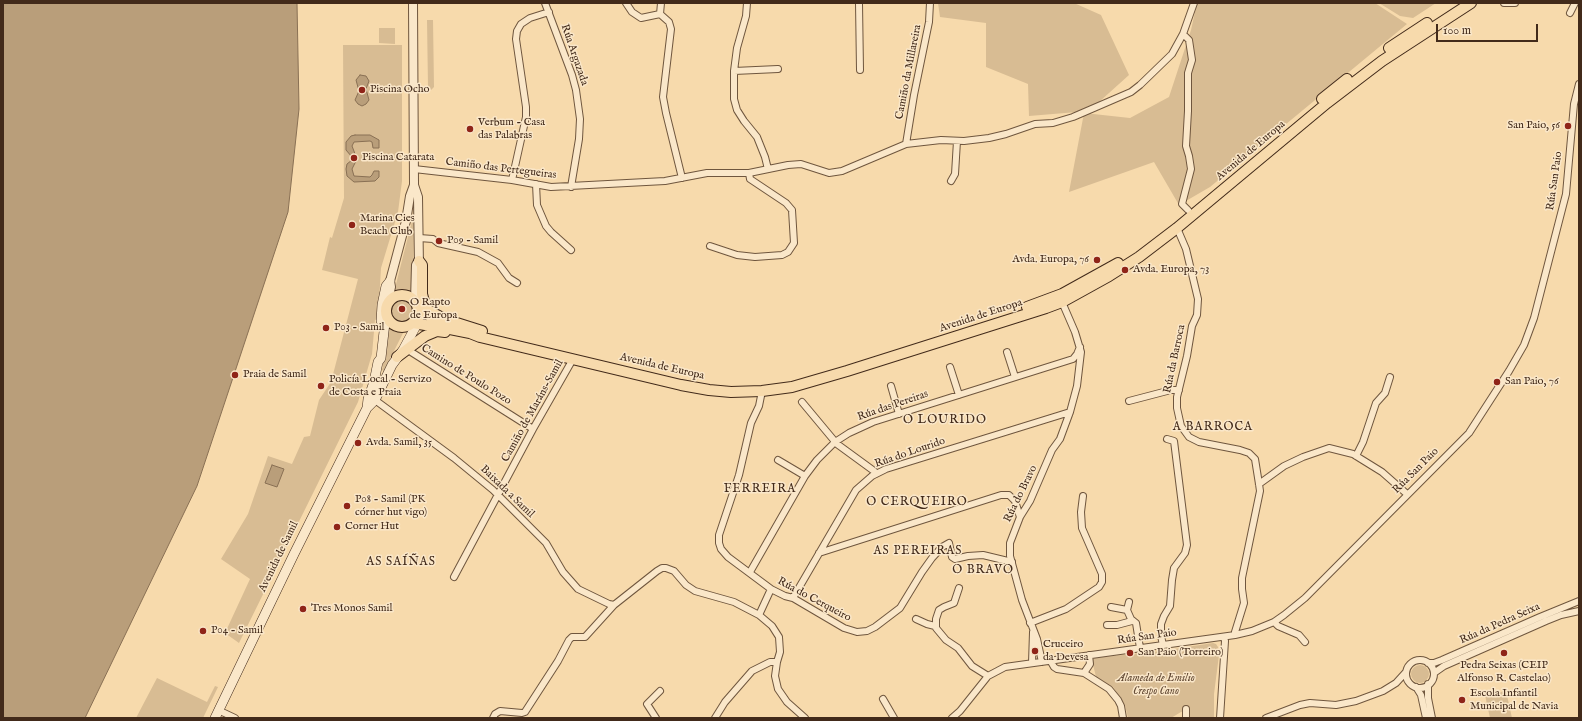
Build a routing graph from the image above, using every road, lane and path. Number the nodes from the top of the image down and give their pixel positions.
1 (413, 3) edge
2 (545, 3) edge
3 (626, 3) edge
4 (661, 3) edge
5 (747, 3) edge
6 (859, 3) edge
7 (930, 3) edge
8 (1194, 3) edge
9 (1459, 3) edge
10 (1471, 3) edge
11 (1504, 3) edge
12 (1515, 3) edge
13 (1575, 3) edge
14 (549, 12) junction
15 (1570, 13) dead end
16 (660, 14) junction
17 (1183, 34) junction
18 (778, 69) dead end
19 (860, 70) dead end
20 (734, 71) junction
21 (1579, 84) edge
22 (957, 141) junction
23 (906, 144) junction
24 (414, 169) junction
25 (768, 169) junction
26 (749, 173) junction
27 (682, 178) junction
28 (512, 180) junction
29 (951, 181) dead end
30 (536, 184) junction
31 (414, 185) junction
32 (571, 187) junction
33 (1188, 210) junction
34 (1177, 228) junction
35 (420, 238) junction
36 (710, 246) dead end
37 (571, 250) dead end
38 (419, 260) junction
39 (390, 282) junction
40 (517, 283) dead end
41 (388, 301) junction
42 (1062, 302) junction
43 (418, 306) junction
44 (386, 314) junction
45 (413, 324) junction
46 (481, 334) junction
47 (1080, 347) junction
48 (408, 350) junction
49 (1007, 352) dead end
50 (397, 357) junction
51 (573, 359) junction
52 (1072, 359) junction
53 (378, 362) junction
54 (950, 367) dead end
55 (1079, 368) junction
56 (1015, 377) junction
57 (1390, 377) dead end
58 (891, 386) dead end
59 (1179, 390) junction
60 (762, 391) junction
61 (959, 395) junction
62 (375, 400) junction
63 (1130, 401) dead end
64 (802, 402) dead end
65 (367, 408) junction
66 (1070, 412) junction
67 (899, 414) junction
68 (533, 429) junction
69 (1167, 439) dead end
70 (835, 442) junction
71 (1356, 456) junction
72 (778, 460) dead end
73 (876, 474) junction
74 (806, 476) junction
75 (1259, 484) junction
76 (1407, 494) junction
77 (498, 495) junction
78 (1083, 496) dead end
79 (1015, 501) junction
80 (1030, 501) junction
81 (1020, 517) junction
82 (819, 553) junction
83 (1012, 562) junction
84 (750, 572) junction
85 (454, 577) dead end
86 (959, 588) dead end
87 (771, 589) junction
88 (793, 598) junction
89 (1579, 601) edge
90 (1129, 602) dead end
91 (614, 604) junction
92 (1111, 607) dead end
93 (1127, 610) junction
94 (1579, 611) edge
95 (759, 615) junction
96 (916, 619) dead end
97 (1132, 621) junction
98 (1274, 622) junction
99 (1030, 623) junction
100 (1107, 625) dead end
101 (935, 626) junction
102 (1033, 632) junction
103 (1236, 635) junction
104 (1224, 637) junction
105 (1305, 642) dead end
106 (1163, 645) junction
107 (1140, 648) junction
108 (1089, 655) junction
109 (1050, 660) junction
110 (776, 662) junction
111 (1042, 662) junction
112 (1032, 663) junction
113 (1428, 663) junction
114 (1406, 672) junction
115 (1084, 673) junction
116 (1434, 673) junction
117 (988, 676) junction
118 (1396, 683) junction
119 (1428, 684) junction
120 (1413, 685) junction
121 (660, 691) dead end
122 (883, 699) dead end
123 (1186, 710) dead end
124 (216, 714) edge
125 (235, 718) edge
126 (493, 718) edge
127 (656, 718) edge
128 (715, 718) edge
129 (805, 718) edge
130 (894, 718) edge
131 (952, 718) edge
132 (1123, 718) edge
133 (1186, 718) edge
134 (1220, 718) edge
135 (1266, 718) edge
136 (1426, 718) edge
137 (1432, 718) edge

1 - 24 street, Avenida de Samil
2 - 14 street, Rúa Argazada
3 - 16 street
4 - 16 street
5 - 20 street
6 - 19 street
7 - 23 street, Camiño da Millareira
8 - 17 street, Camiño das Pertegueiras
9 - 33 main road, Avenida de Europa
10 - 34 main road, Avenida de Europa
11 - 12 street
13 - 15 street
14 - 28 street
14 - 32 street, Rúa Argazada
16 - 27 street
17 - 22 street, Camiño das Pertegueiras
17 - 33 street
18 - 20 street
20 - 25 street
21 - 76 street, Rúa San Paio
22 - 23 street, Camiño das Pertegueiras
22 - 29 street
23 - 25 street, Camiño das Pertegueiras
24 - 28 street, Camiño das Pertegueiras
24 - 31 street, Avenida de Samil
25 - 26 street, Camiño das Pertegueiras
26 - 27 street, Camiño das Pertegueiras
26 - 36 street
27 - 32 street, Camiño das Pertegueiras
28 - 30 street, Camiño das Pertegueiras
30 - 32 street, Camiño das Pertegueiras
30 - 37 street
31 - 35 street, Avenida de Samil
31 - 39 street, Avenida de Samil
33 - 46 main road, Avenida de Europa
34 - 42 main road, Avenida de Europa
34 - 59 street, Rúa da Barroca
35 - 38 street, Avenida de Samil
35 - 40 street
38 - 43 street, Avenida de Samil
38 - 46 main road
39 - 41 street, Avenida de Samil
39 - 53 main road, Avenida de Samil
41 - 43 main road
41 - 44 main road
42 - 47 street, Rúa do Bravo
42 - 60 main road, Avenida de Europa
43 - 45 main road
43 - 46 main road, Avenida de Europa
44 - 45 main road
44 - 53 main road, Avenida de Samil
45 - 46 main road, Avenida de Europa
45 - 50 main road, Avenida de Samil
46 - 48 main road
46 - 51 main road, Avenida de Europa
47 - 52 street
47 - 55 street, Rúa do Bravo
48 - 50 main road
48 - 68 street, Camino de Poulo Pozo
49 - 56 street
50 - 62 main road, Avenida de Samil
51 - 60 main road, Avenida de Europa
51 - 68 street, Camiño de Maráns-Samil
52 - 55 street
52 - 56 street, Rúa das Pereiras
53 - 65 main road, Avenida de Samil
54 - 61 street
55 - 66 street, Rúa do Bravo
56 - 61 street, Rúa das Pereiras
57 - 71 street
58 - 67 street
59 - 63 street
59 - 75 street, Rúa da Barroca
60 - 84 street
61 - 67 street, Rúa das Pereiras
62 - 65 main road, Avenida de Samil
62 - 77 street, Baixada a Samil
64 - 70 street
65 - 124 main road, Avenida de Samil
66 - 73 street, Rúa do Lourido
66 - 80 street, Rúa do Bravo
67 - 70 street, Rúa das Pereiras
68 - 77 street, Camiño de Maráns-Samil
69 - 106 street
70 - 73 street
70 - 74 street, Rúa das Pereiras
71 - 75 street
71 - 76 street
72 - 74 street
73 - 82 street, Rúa do Lourido
74 - 84 street, Rúa das Pereiras
75 - 103 street, Rúa da Barroca
76 - 98 street, Rúa San Paio
77 - 85 street, Camiño de Maráns-Samil
77 - 91 street, Baixada a Samil
78 - 99 street
79 - 80 street
79 - 81 street
79 - 82 street
80 - 81 street, Rúa do Bravo
81 - 83 street, Rúa do Bravo
82 - 88 street, Rúa do Lourido
83 - 88 street, Rúa do Cerqueiro
83 - 99 street, Rúa do Bravo
84 - 87 street, Rúa do Cerqueiro
86 - 101 street
87 - 88 street, Rúa do Cerqueiro
87 - 95 street
89 - 113 street, Rúa da Pedra Seixa
90 - 93 street
91 - 95 street
91 - 126 street
92 - 93 street
93 - 97 street
94 - 116 street, Rúa da Pedra Seixa
95 - 110 street
96 - 101 street
97 - 100 street
97 - 107 street
98 - 103 street, Rúa San Paio
98 - 105 street
99 - 102 street, Rúa do Bravo
101 - 117 street
102 - 111 street, Rúa do Bravo
102 - 112 street, Rúa do Bravo
103 - 104 street, Rúa San Paio
104 - 106 street, Rúa San Paio
104 - 134 street
106 - 107 street, Rúa San Paio
107 - 108 street, Rúa San Paio
108 - 109 street, Rúa San Paio
108 - 115 street
109 - 111 street, Rúa San Paio
109 - 115 street
110 - 128 street
110 - 129 street
111 - 112 street, Rúa San Paio
112 - 117 street, Rúa San Paio
113 - 114 street, Rúa da Pedra Seixa
113 - 116 street
114 - 118 street, Rúa da Pedra Seixa
114 - 120 street
115 - 132 street
116 - 119 street
117 - 131 street, Rúa San Paio
118 - 120 street
118 - 135 street, Rúa da Pedra Seixa
119 - 120 street
119 - 137 street
120 - 136 street
121 - 127 street
122 - 130 street
123 - 133 street
124 - 125 street

